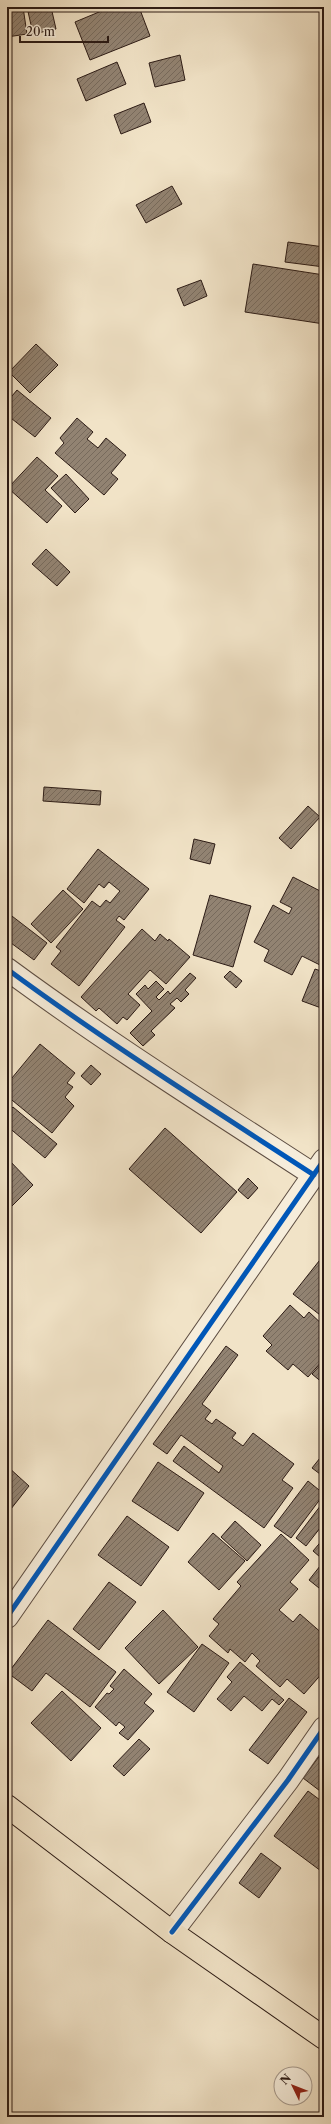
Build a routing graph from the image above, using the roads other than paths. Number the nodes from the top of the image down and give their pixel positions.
1 (7, 969) edge
2 (319, 1167) edge
3 (7, 1617) edge
4 (324, 1728) edge
5 (7, 1806) edge
6 (172, 1932) junction
7 (324, 2038) edge

1 - 2 street
2 - 3 street
4 - 6 street
5 - 6 highway
6 - 7 highway

